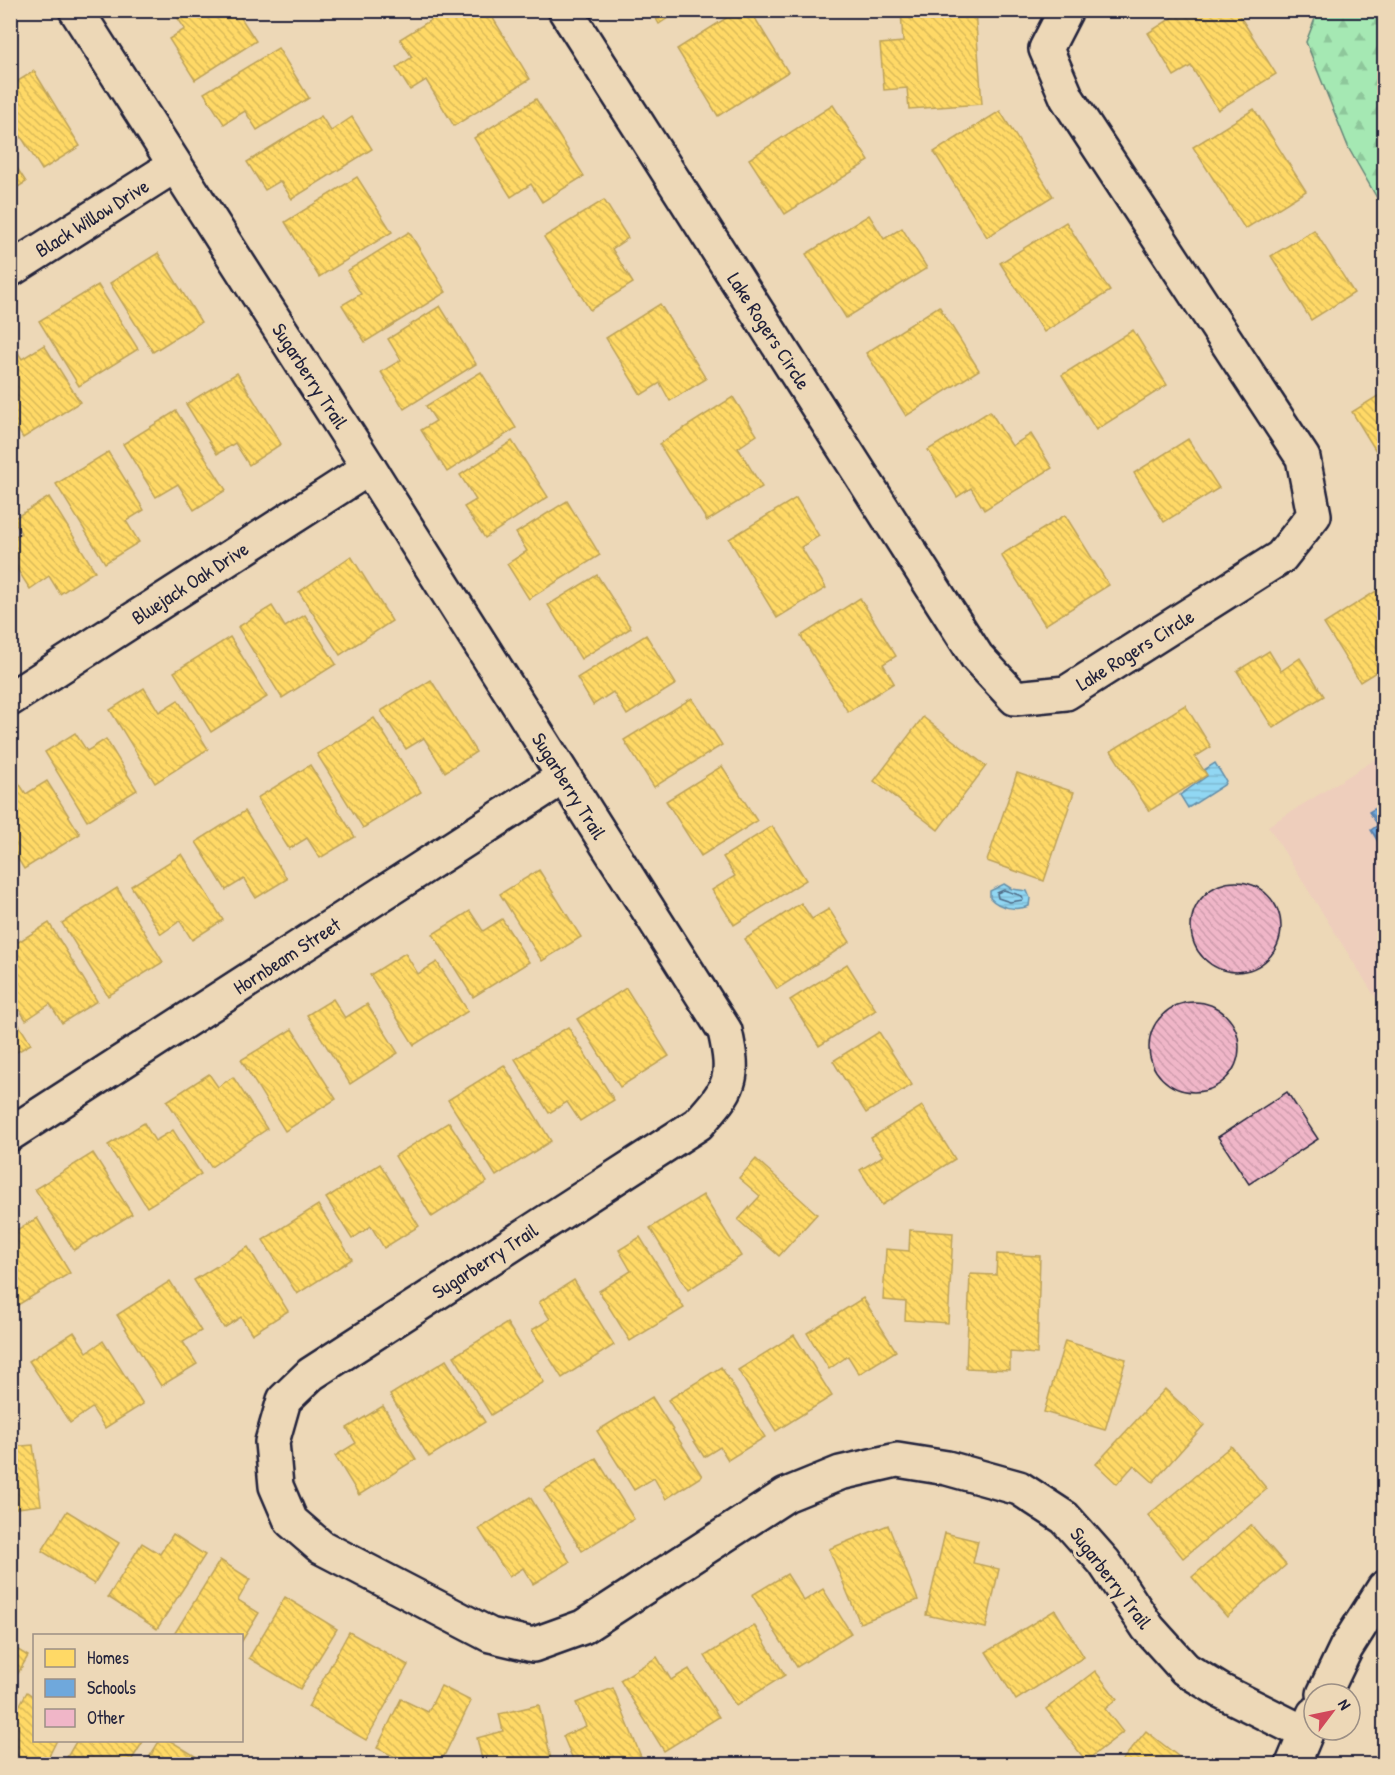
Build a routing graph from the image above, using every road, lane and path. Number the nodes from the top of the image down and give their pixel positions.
1 (76, 10) edge
2 (565, 10) edge
3 (1066, 10) edge
4 (174, 166) junction
5 (10, 270) edge
6 (369, 468) junction
7 (10, 699) edge
8 (563, 777) junction
9 (10, 1134) edge
10 (1384, 1588) edge
11 (1330, 1682) edge
12 (1302, 1721) edge
13 (1302, 1742) edge
14 (1293, 1764) edge

1 - 4 street, Sugarberry Trail
2 - 3 street, Lake Rogers Circle
4 - 5 street, Black Willow Drive
4 - 6 street, Sugarberry Trail
6 - 7 street, Bluejack Oak Drive
6 - 8 street, Sugarberry Trail
8 - 9 street, Hornbeam Street
8 - 12 street, Sugarberry Trail
10 - 11 street
13 - 14 street

